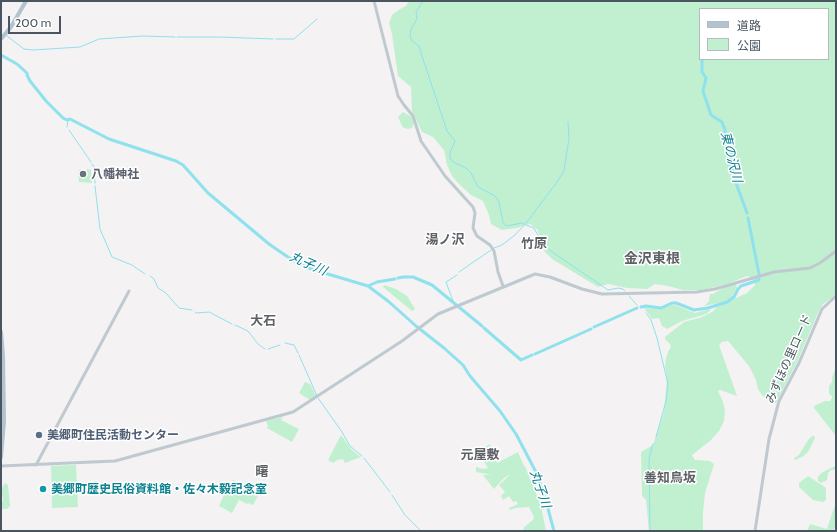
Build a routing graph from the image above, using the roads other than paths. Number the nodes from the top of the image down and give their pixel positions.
1 (26, 1) edge
2 (374, 1) edge
3 (3, 36) edge
4 (836, 251) edge
5 (503, 286) junction
6 (129, 291) dead end
7 (836, 296) edge
8 (1, 332) edge
9 (1, 457) edge
10 (36, 465) junction
11 (1, 466) edge
12 (755, 531) edge

1 - 3 main road
2 - 5 street
4 - 5 street
5 - 10 street
6 - 10 street
7 - 12 street, みずほの里ロード
8 - 9 main road
10 - 11 street

